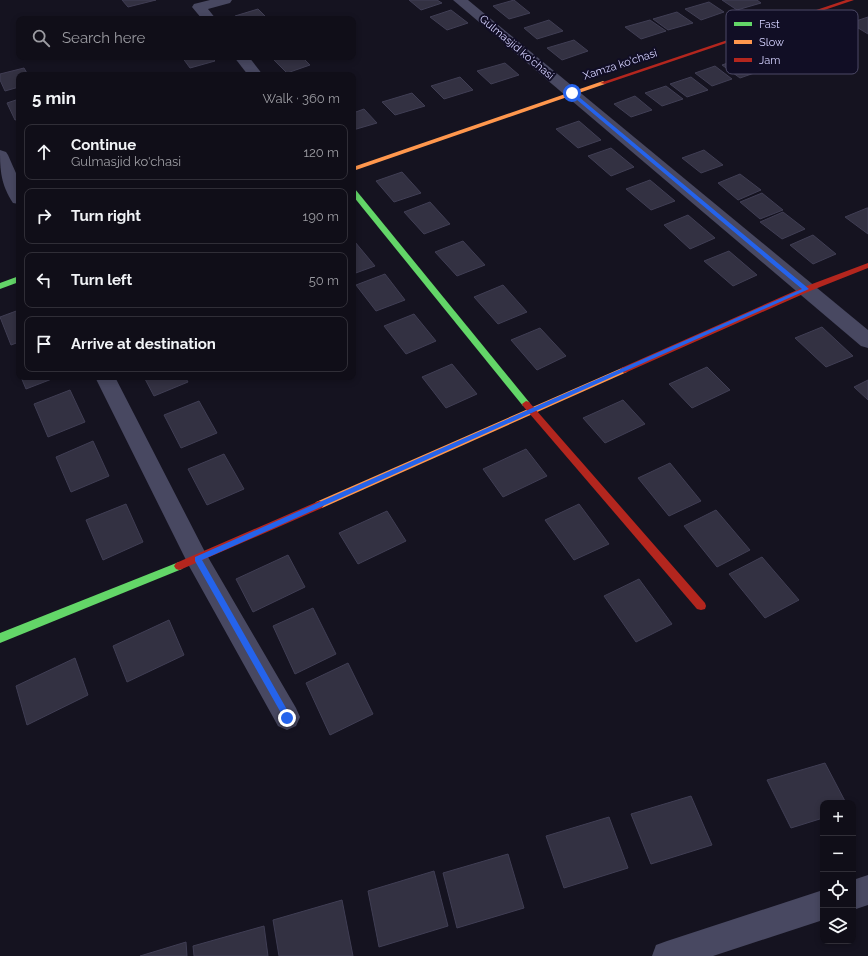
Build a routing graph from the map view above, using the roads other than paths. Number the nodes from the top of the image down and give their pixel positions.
1 (225, 0) edge
2 (460, 0) edge
3 (851, 0) edge
4 (821, 10) edge
5 (206, 16) edge
6 (726, 42) edge
7 (244, 60) edge
8 (254, 72) edge
9 (572, 93) junction
10 (0, 155) edge
11 (356, 168) edge
12 (16, 192) edge
13 (356, 195) edge
14 (868, 265) edge
15 (16, 280) edge
16 (0, 286) edge
17 (806, 289) junction
18 (868, 341) edge
19 (107, 380) edge
20 (531, 411) junction
21 (197, 559) junction
22 (701, 606) dead end
23 (0, 638) edge
24 (287, 718) dead end
25 (868, 890) edge
26 (856, 894) edge
27 (820, 906) edge
28 (667, 956) edge

1 - 5 street
2 - 9 street, Gulmasjid ko'chasi
3 - 4 street, Xamza ko'chasi
6 - 9 street, Xamza ko'chasi
7 - 8 street
9 - 11 street, Xamza ko'chasi
9 - 17 street, Gulmasjid ko'chasi
10 - 12 street
13 - 20 street
14 - 17 street
15 - 16 street
17 - 18 street, Gulmasjid ko'chasi
17 - 20 street
19 - 21 street
20 - 21 street
20 - 22 street
21 - 23 street
21 - 24 street
25 - 26 street
27 - 28 street

